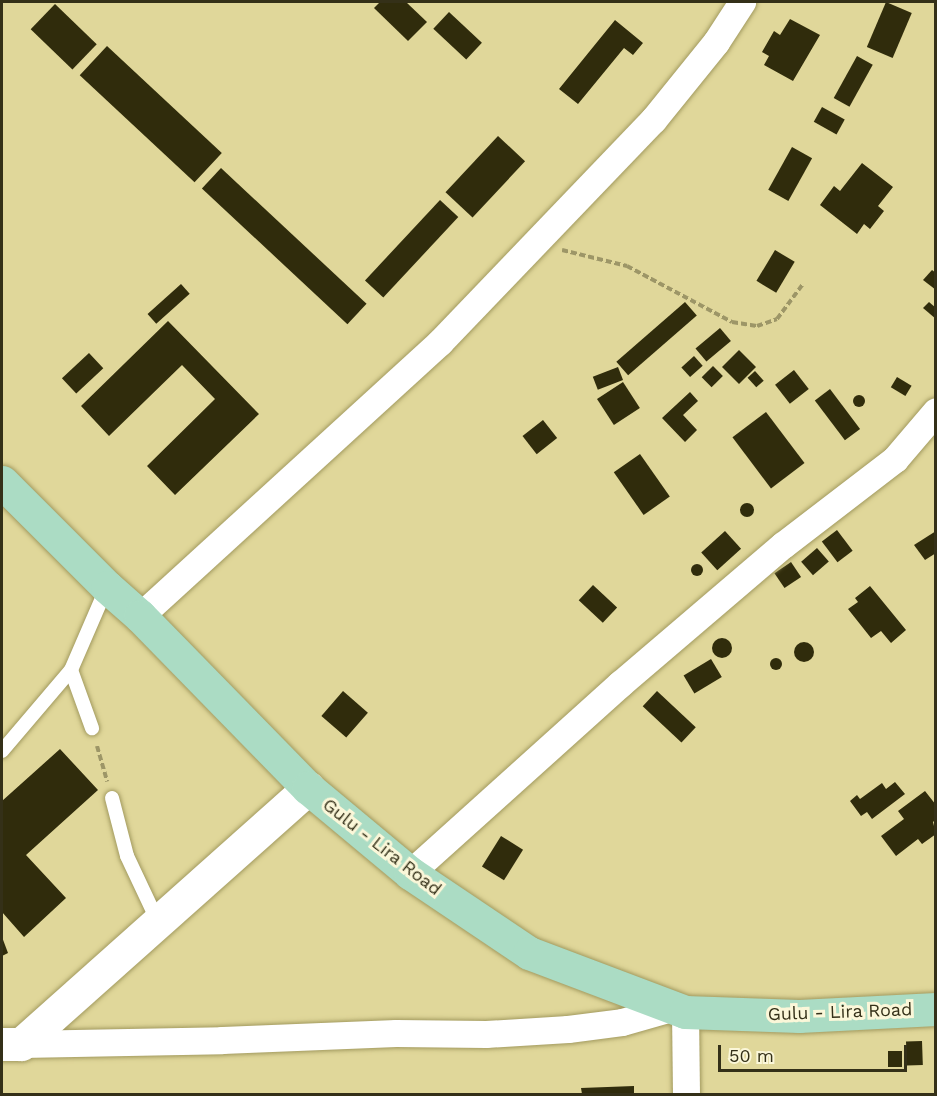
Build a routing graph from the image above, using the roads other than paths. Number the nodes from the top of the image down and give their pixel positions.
1 (742, 2) edge
2 (936, 411) edge
3 (2, 482) edge
4 (107, 587) junction
5 (140, 616) junction
6 (70, 670) junction
7 (92, 728) road end
8 (2, 751) edge
9 (308, 788) junction
10 (112, 798) road end
11 (410, 873) junction
12 (159, 923) junction
13 (936, 1009) edge
14 (678, 1010) junction
15 (11, 1044) edge
16 (686, 1095) edge

1 - 5 street
2 - 11 street
3 - 4 main road, Gulu - Lira Road
4 - 5 main road, Gulu - Lira Road
4 - 6 lane
5 - 9 main road, Gulu - Lira Road
6 - 7 lane
6 - 8 lane
9 - 11 main road, Gulu - Lira Road
9 - 12 main road
10 - 12 lane
11 - 14 main road, Gulu - Lira Road
12 - 15 main road
13 - 14 main road, Gulu - Lira Road
14 - 15 street
14 - 16 street

